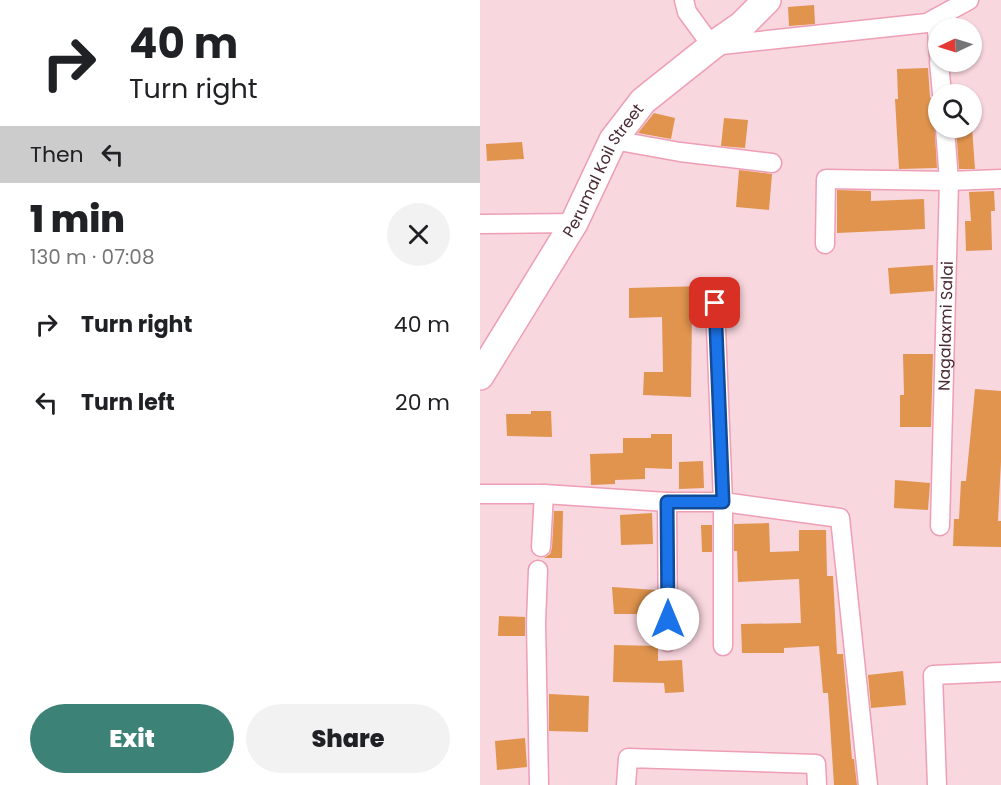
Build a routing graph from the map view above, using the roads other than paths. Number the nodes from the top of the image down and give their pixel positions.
1 (684, 0) edge
2 (767, 0) edge
3 (969, 0) edge
4 (936, 18) edge
5 (928, 22) edge
6 (712, 46) junction
7 (946, 138) edge
8 (613, 140) junction
9 (772, 163) dead end
10 (1001, 179) edge
11 (949, 181) junction
12 (574, 223) junction
13 (480, 224) edge
14 (825, 244) dead end
15 (715, 303) dead end
16 (480, 376) edge
17 (480, 494) edge
18 (544, 494) junction
19 (667, 502) junction
20 (723, 502) junction
21 (940, 526) dead end
22 (541, 547) dead end
23 (538, 570) dead end
24 (668, 642) dead end
25 (723, 646) dead end
26 (1001, 672) edge
27 (539, 785) edge
28 (626, 785) edge
29 (817, 785) edge
30 (868, 785) edge
31 (937, 785) edge

1 - 6 street
2 - 6 street, Perumal Koil Street
3 - 4 street
5 - 6 street
6 - 8 street, Perumal Koil Street
7 - 11 street, Nagalaxmi Salai
8 - 9 street
8 - 12 street, Perumal Koil Street
10 - 11 street
11 - 14 street
11 - 21 street, Nagalaxmi Salai
12 - 13 street
12 - 16 street, Perumal Koil Street
15 - 20 street
17 - 18 street
18 - 19 street
18 - 22 street
19 - 20 street
19 - 24 street
20 - 25 street
20 - 30 street
23 - 27 street
26 - 31 street
28 - 29 street

